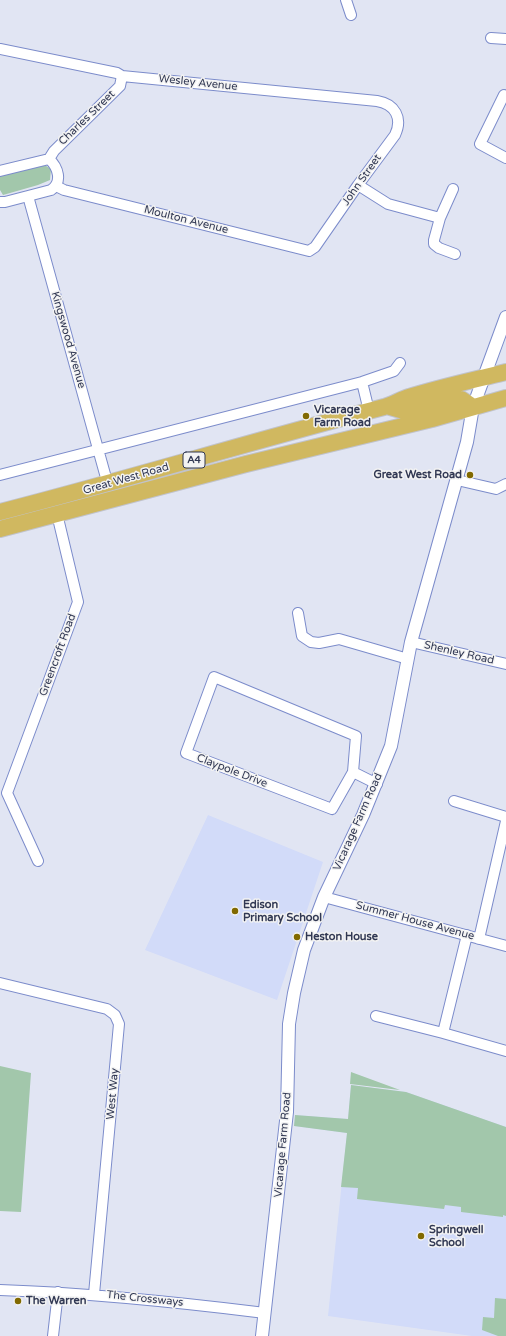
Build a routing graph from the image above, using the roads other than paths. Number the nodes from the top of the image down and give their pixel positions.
1 (346, 0) edge
2 (351, 15) dead end
3 (491, 38) dead end
4 (506, 39) edge
5 (0, 49) edge
6 (122, 76) junction
7 (506, 96) edge
8 (396, 111) joint
9 (506, 158) edge
10 (49, 159) junction
11 (0, 171) edge
12 (358, 185) junction
13 (56, 186) junction
14 (453, 189) dead end
15 (28, 196) junction
16 (0, 202) edge
17 (440, 218) junction
18 (315, 247) joint
19 (455, 254) dead end
20 (506, 317) edge
21 (400, 363) dead end
22 (506, 372) edge
23 (484, 377) junction
24 (362, 382) junction
25 (506, 398) edge
26 (387, 406) junction
27 (473, 407) junction
28 (369, 411) junction
29 (99, 448) junction
30 (0, 475) edge
31 (457, 480) junction
32 (506, 484) edge
33 (108, 485) junction
34 (0, 512) edge
35 (56, 514) junction
36 (0, 529) edge
37 (298, 613) dead end
38 (411, 642) junction
39 (408, 660) junction
40 (506, 664) edge
41 (352, 772) junction
42 (376, 784) junction
43 (3, 792) edge
44 (454, 801) dead end
45 (506, 817) edge
46 (506, 821) edge
47 (38, 861) dead end
48 (324, 897) junction
49 (467, 935) junction
50 (479, 939) junction
51 (506, 946) edge
52 (0, 984) edge
53 (376, 1016) dead end
54 (443, 1033) junction
55 (506, 1051) edge
56 (0, 1290) edge
57 (58, 1292) junction
58 (94, 1294) junction
59 (265, 1313) junction
60 (53, 1336) edge
61 (262, 1336) edge

1 - 2 street
3 - 4 street
5 - 6 street, Wesley Avenue
6 - 8 street, Wesley Avenue
6 - 10 street, Charles Street
7 - 9 street
8 - 12 street, John Street
10 - 11 street
10 - 13 street
12 - 17 street
12 - 18 street, John Street
13 - 15 street
13 - 18 street, Moulton Avenue
14 - 17 street
15 - 16 street
15 - 29 street, Kingswood Avenue
17 - 19 street
20 - 23 street, Vicarage Farm Road
21 - 24 street
22 - 23 highway, Great West Road / A4
23 - 26 highway, Great West Road / A4
23 - 27 street, Vicarage Farm Road
24 - 28 street
24 - 29 street
25 - 27 highway, Great West Road / A4
26 - 27 highway, A4
26 - 28 highway, Great West Road / A4
27 - 31 street, Vicarage Farm Road
27 - 35 highway, Great West Road / A4
28 - 33 highway, Great West Road / A4
29 - 30 street
29 - 33 street, Kingswood Avenue
31 - 32 street
31 - 38 street, Vicarage Farm Road
33 - 34 highway, Great West Road / A4
35 - 36 highway, Great West Road / A4
35 - 43 street, Greencroft Road
37 - 39 street
38 - 39 street, Vicarage Farm Road
38 - 40 street, Shenley Road
39 - 42 street, Vicarage Farm Road
41 - 41 street, Claypole Drive
41 - 42 street
42 - 48 street, Vicarage Farm Road
43 - 47 street, Greencroft Road
44 - 45 street
46 - 50 street
48 - 49 street, Summer House Avenue
48 - 59 street, Vicarage Farm Road
49 - 50 street, Summer House Avenue
49 - 54 street
50 - 51 street, Summer House Avenue
52 - 58 street, West Way
53 - 54 street
54 - 55 street
56 - 57 street, The Crossways
57 - 58 street, The Crossways
57 - 60 street
58 - 59 street, The Crossways
59 - 61 street, Vicarage Farm Road

